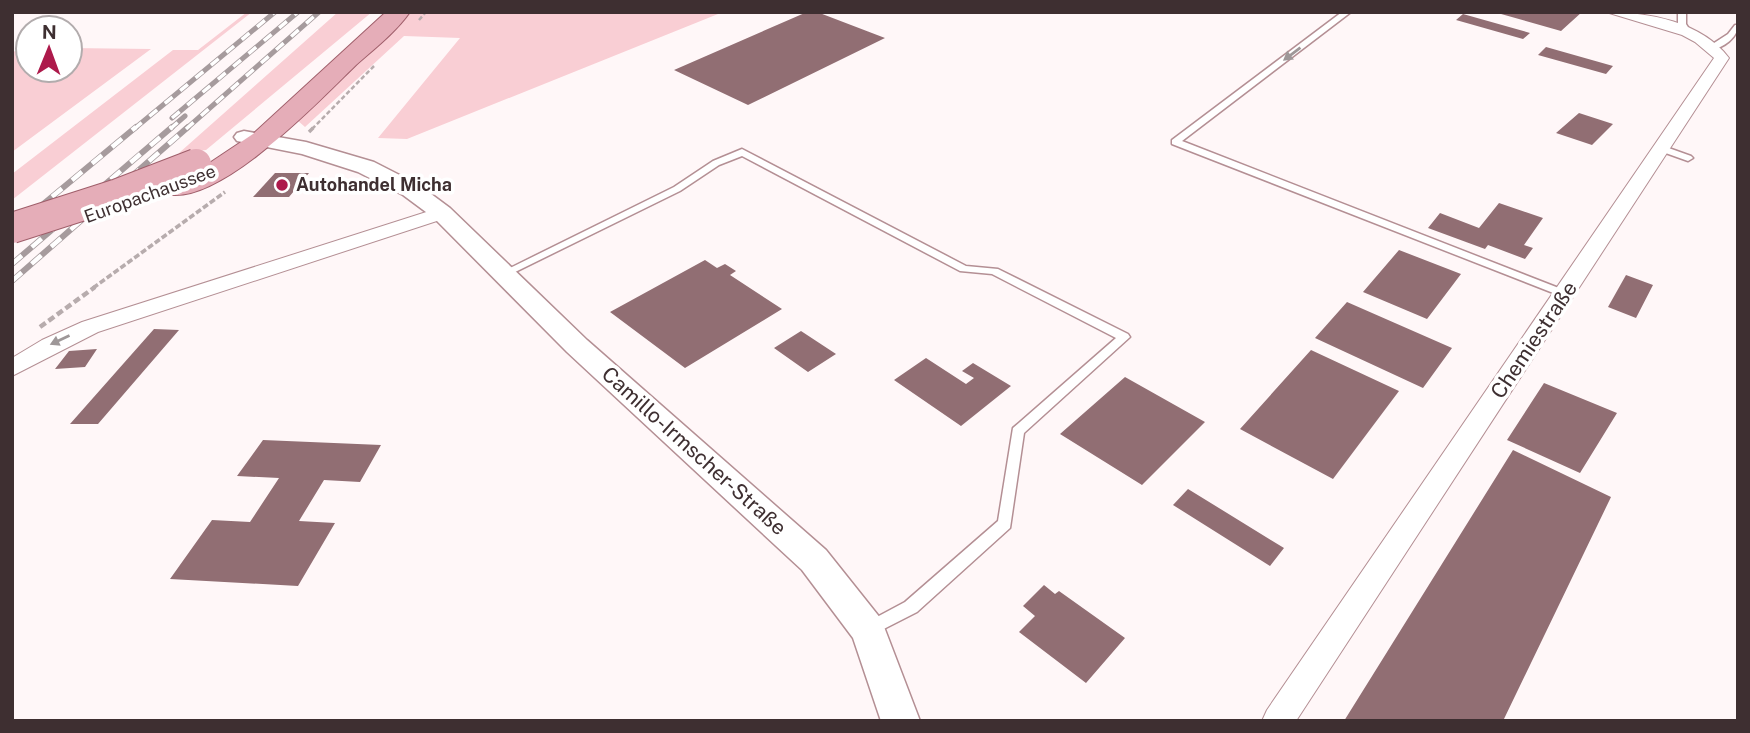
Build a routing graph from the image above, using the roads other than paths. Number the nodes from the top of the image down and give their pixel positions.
1 (388, 12) edge
2 (1347, 12) edge
3 (1613, 12) edge
4 (1682, 12) edge
5 (405, 20) edge
6 (1738, 27) edge
7 (1687, 32) junction
8 (1714, 47) junction
9 (253, 138) junction
10 (299, 146) junction
11 (1662, 149) junction
12 (1688, 158) dead end
13 (216, 173) junction
14 (442, 213) junction
15 (12, 228) edge
16 (12, 242) edge
17 (503, 274) junction
18 (1565, 294) junction
19 (12, 368) edge
20 (868, 630) junction
21 (901, 721) edge
22 (1278, 721) edge

1 - 9 main road, Europachaussee
2 -> 18 lane
3 - 7 street
4 - 7 lane
5 - 9 main road, Europachaussee
6 - 8 lane
7 - 8 street
8 - 11 street, Chemiestraße
9 - 10 street, Camillo-Irmscher-Straße
9 - 13 main road, Europachaussee
10 - 13 street
10 - 14 street, Camillo-Irmscher-Straße
11 - 12 lane
11 - 18 street, Chemiestraße
13 - 15 main road, Europachaussee, bridge
13 - 16 main road, Europachaussee
14 - 17 street, Camillo-Irmscher-Straße
14 -> 19 street
17 - 20 street, Camillo-Irmscher-Straße
17 - 20 lane
18 - 22 street, Chemiestraße
20 - 21 street, Camillo-Irmscher-Straße

